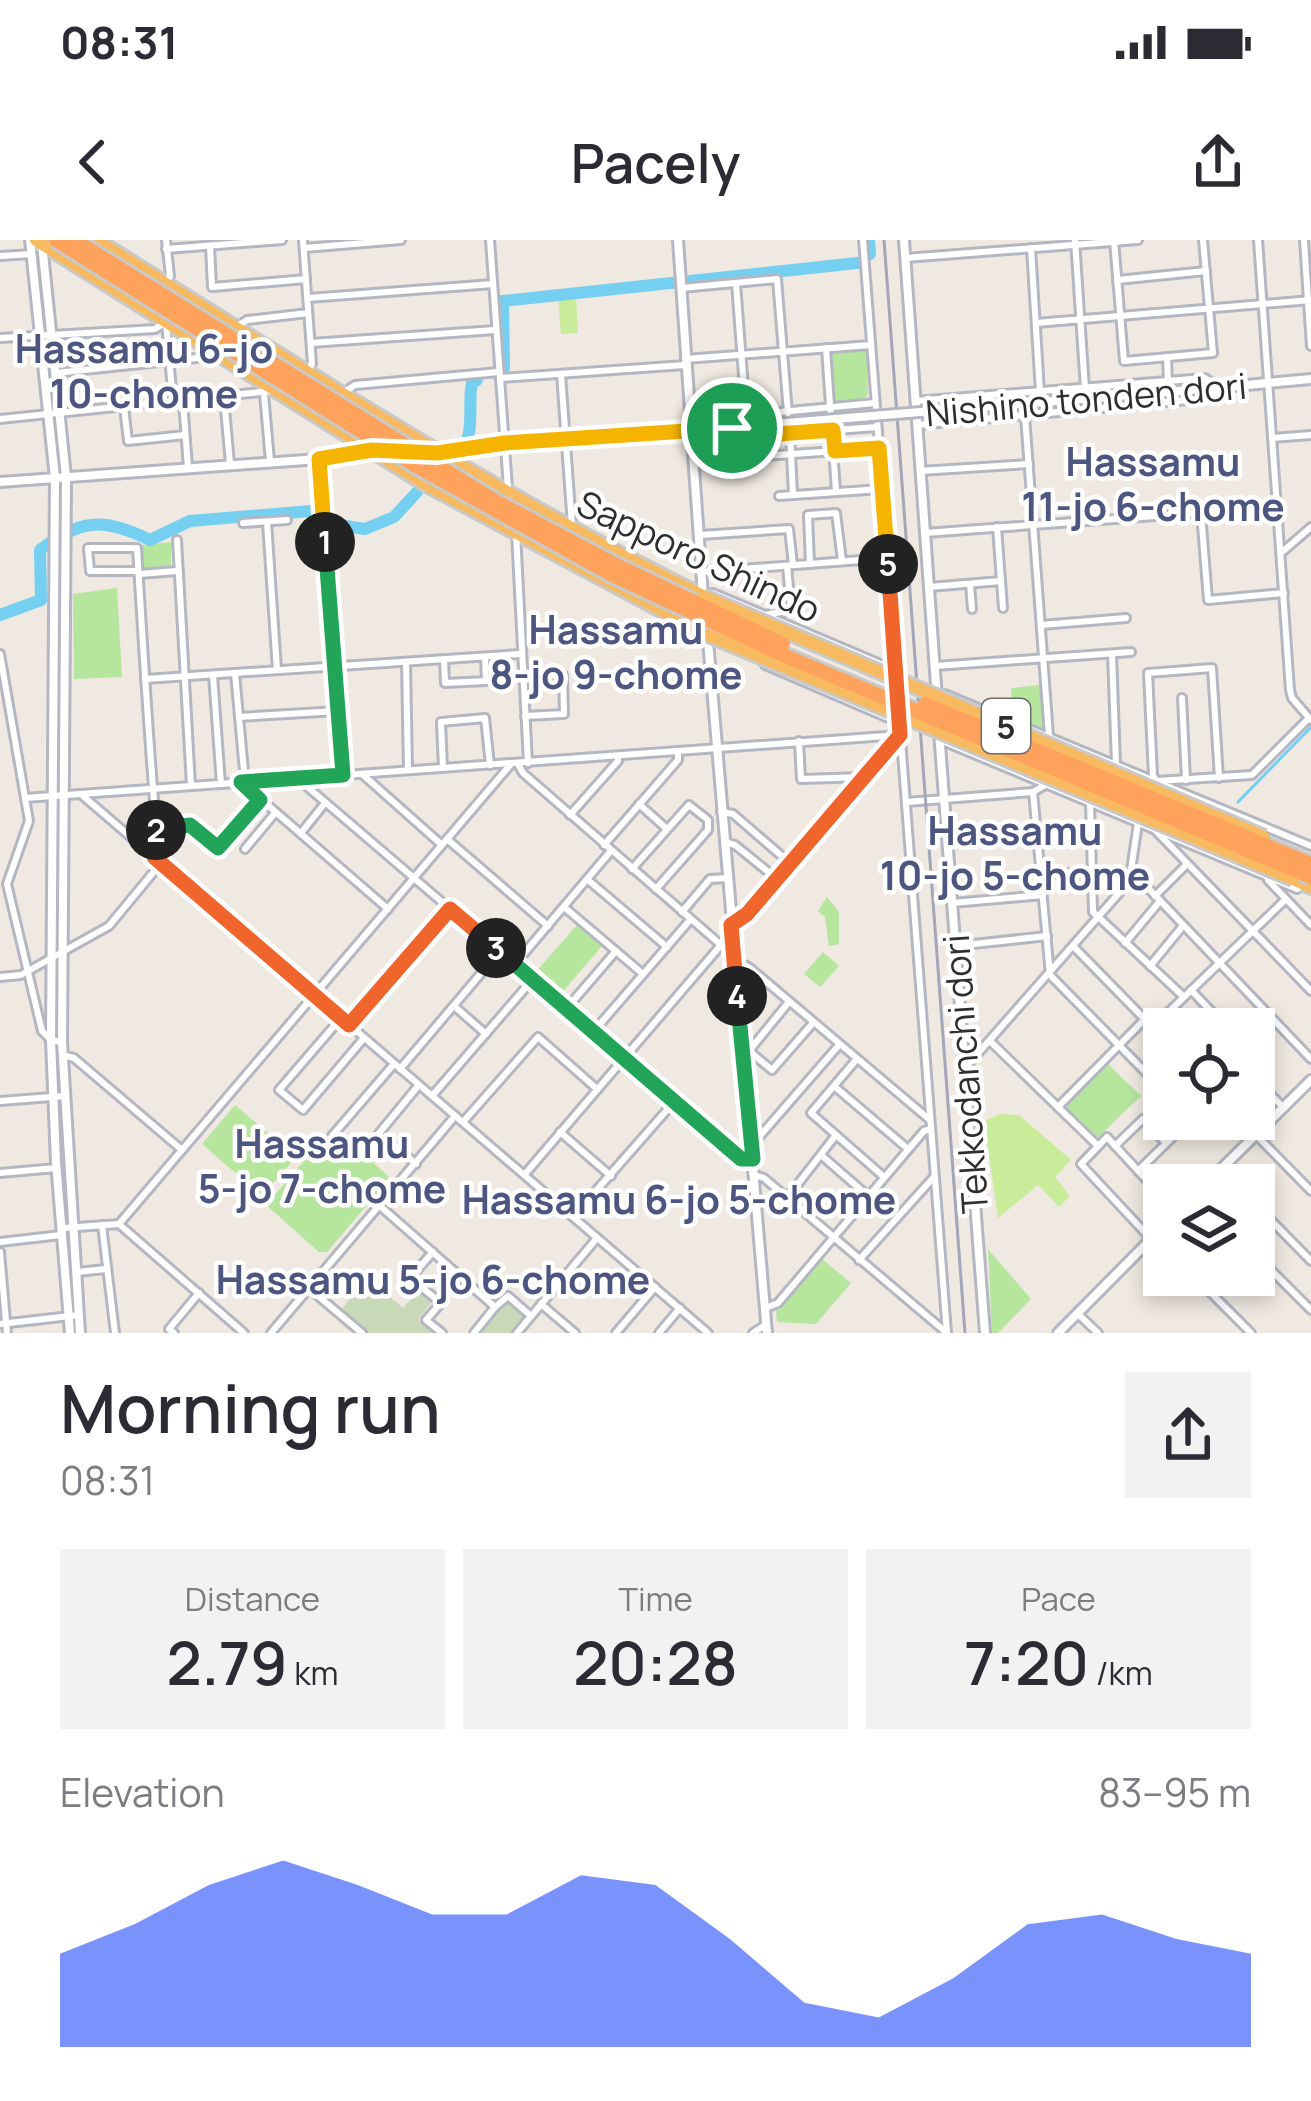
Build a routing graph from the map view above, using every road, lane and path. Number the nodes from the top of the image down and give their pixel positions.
1 (74, 240) edge
2 (96, 240) edge
3 (282, 240) edge
4 (401, 240) edge
5 (490, 240) edge
6 (678, 240) edge
7 (863, 240) edge
8 (904, 240) edge
9 (1138, 240) edge
10 (1203, 240) edge
11 (1258, 240) edge
12 (1304, 240) edge
13 (1114, 241) edge
14 (1075, 242) edge
15 (40, 243) edge
16 (303, 244) edge
17 (1046, 244) edge
18 (166, 245) edge
19 (210, 246) junction
20 (1031, 248) junction
21 (1308, 255) edge
22 (0, 256) edge
23 (905, 258) junction
24 (1206, 271) junction
25 (306, 279) junction
26 (1117, 280) junction
27 (681, 283) junction
28 (736, 283) junction
29 (166, 284) junction
30 (493, 284) junction
31 (308, 298) junction
32 (1309, 300) edge
33 (1263, 305) junction
34 (1209, 309) junction
35 (308, 314) junction
36 (1120, 316) junction
37 (1081, 320) junction
38 (166, 322) junction
39 (1036, 323) junction
40 (236, 327) junction
41 (495, 331) junction
42 (44, 334) junction
43 (0, 338) edge
44 (310, 344) junction
45 (871, 345) junction
46 (1311, 346) edge
47 (826, 348) junction
48 (783, 351) junction
49 (218, 354) junction
50 (741, 355) junction
51 (1167, 357) junction
52 (172, 362) junction
53 (685, 362) junction
54 (307, 372) junction
55 (54, 373) junction
56 (561, 374) junction
57 (499, 375) junction
58 (1311, 379) edge
59 (1168, 382) junction
60 (1267, 383) junction
61 (1217, 387) junction
62 (1085, 389) junction
63 (269, 391) junction
64 (1023, 392) junction
65 (1040, 392) junction
66 (342, 394) junction
67 (224, 398) junction
68 (178, 401) junction
69 (915, 401) junction
70 (875, 403) junction
71 (124, 407) junction
72 (830, 408) junction
73 (58, 413) junction
74 (788, 413) junction
75 (46, 414) junction
76 (746, 415) junction
77 (1025, 415) junction
78 (0, 419) edge
79 (917, 425) junction
80 (877, 427) junction
81 (732, 428) junction
82 (692, 430) junction
83 (833, 430) junction
84 (790, 433) junction
85 (185, 435) junction
86 (1311, 435) edge
87 (1273, 438) junction
88 (565, 440) junction
89 (505, 443) junction
90 (879, 448) junction
91 (372, 450) junction
92 (835, 451) junction
93 (437, 453) junction
94 (789, 455) junction
95 (764, 456) dead end
96 (319, 459) junction
97 (270, 461) junction
98 (230, 464) junction
99 (1029, 464) junction
100 (188, 468) junction
101 (920, 471) junction
102 (60, 477) junction
103 (0, 479) edge
104 (882, 489) junction
105 (836, 491) junction
106 (508, 495) junction
107 (793, 495) junction
108 (779, 496) dead end
109 (1277, 507) junction
110 (1201, 513) junction
111 (287, 520) dead end
112 (267, 522) junction
113 (243, 523) dead end
114 (1033, 524) junction
115 (997, 527) junction
116 (1311, 527) edge
117 (572, 530) junction
118 (515, 533) junction
119 (925, 533) junction
120 (700, 535) junction
121 (177, 540) dead end
122 (1281, 554) junction
123 (888, 558) junction
124 (842, 561) junction
125 (810, 564) junction
126 (790, 565) junction
127 (179, 571) junction
128 (701, 572) junction
129 (138, 573) junction
130 (1001, 581) junction
131 (970, 584) junction
132 (928, 587) junction
133 (1283, 593) junction
134 (703, 596) junction
135 (1003, 608) dead end
136 (972, 609) dead end
137 (765, 615) junction
138 (1126, 618) dead end
139 (1041, 626) junction
140 (708, 634) junction
141 (1131, 652) dead end
142 (0, 654) edge
143 (1112, 654) junction
144 (520, 655) junction
145 (485, 657) junction
146 (444, 659) junction
147 (1043, 659) junction
148 (406, 662) junction
149 (1, 664) edge
150 (935, 666) junction
151 (333, 667) junction
152 (277, 670) junction
153 (897, 671) junction
154 (236, 673) junction
155 (214, 674) junction
156 (185, 676) junction
157 (522, 677) junction
158 (146, 680) junction
159 (936, 690) junction
160 (1182, 698) dead end
161 (338, 711) junction
162 (524, 716) junction
163 (239, 717) junction
164 (1310, 718) edge
165 (900, 723) junction
166 (13, 735) junction
167 (900, 735) junction
168 (0, 736) edge
169 (1049, 736) junction
170 (940, 740) junction
171 (799, 741) junction
172 (715, 748) junction
173 (678, 752) junction
174 (618, 756) junction
175 (528, 763) junction
176 (514, 764) junction
177 (1116, 764) junction
178 (490, 765) junction
179 (442, 769) junction
180 (408, 770) junction
181 (362, 774) junction
182 (343, 775) junction
183 (865, 777) junction
184 (297, 778) junction
185 (1219, 778) junction
186 (1182, 780) junction
187 (1157, 781) junction
188 (243, 782) junction
189 (221, 784) junction
190 (1047, 784) junction
191 (191, 786) junction
192 (151, 789) junction
193 (1178, 790) junction
194 (1034, 792) junction
195 (82, 795) junction
196 (57, 796) junction
197 (25, 798) junction
198 (260, 800) junction
199 (944, 800) junction
200 (906, 802) junction
201 (1090, 802) junction
202 (325, 803) junction
203 (639, 804) junction
204 (721, 812) junction
205 (275, 813) junction
206 (570, 815) junction
207 (1138, 823) junction
208 (156, 828) junction
209 (667, 829) junction
210 (1156, 830) junction
211 (300, 834) junction
212 (444, 842) junction
213 (724, 842) junction
214 (604, 844) junction
215 (244, 849) dead end
216 (611, 851) junction
217 (1310, 856) edge
218 (158, 860) junction
219 (14, 862) junction
220 (0, 863) edge
221 (791, 863) junction
222 (1187, 864) junction
223 (632, 869) junction
224 (1090, 871) junction
225 (1135, 875) junction
226 (1042, 876) junction
227 (1265, 876) junction
228 (413, 878) junction
229 (727, 878) junction
230 (777, 879) junction
231 (588, 880) junction
232 (1305, 882) edge
233 (656, 889) junction
234 (1043, 895) junction
235 (1157, 899) junction
236 (1286, 899) junction
237 (952, 903) junction
238 (564, 908) junction
239 (388, 909) junction
240 (450, 909) junction
241 (682, 912) junction
242 (690, 919) junction
243 (1099, 919) junction
244 (731, 925) junction
245 (1311, 925) edge
246 (548, 926) junction
247 (1183, 926) junction
248 (1252, 931) junction
249 (1047, 936) junction
250 (732, 940) junction
251 (1125, 943) junction
252 (721, 945) junction
253 (955, 946) junction
254 (667, 947) junction
255 (1074, 947) junction
256 (500, 951) junction
257 (616, 951) junction
258 (63, 955) junction
259 (734, 959) junction
260 (51, 960) junction
261 (1219, 963) junction
262 (515, 964) junction
263 (1150, 966) junction
264 (27, 972) junction
265 (643, 974) junction
266 (1050, 975) junction
267 (0, 977) edge
268 (533, 979) junction
269 (1311, 992) edge
270 (315, 994) junction
271 (1187, 994) junction
272 (789, 1002) junction
273 (454, 1006) junction
274 (567, 1008) junction
275 (1173, 1008) edge
276 (1205, 1008) edge
277 (1143, 1017) edge
278 (341, 1018) junction
279 (1143, 1021) edge
280 (813, 1022) junction
281 (349, 1025) junction
282 (594, 1031) junction
283 (486, 1034) junction
284 (364, 1038) junction
285 (56, 1041) junction
286 (991, 1042) junction
287 (839, 1045) junction
288 (1119, 1045) junction
289 (746, 1052) junction
290 (62, 1055) junction
291 (624, 1058) junction
292 (1311, 1059) edge
293 (856, 1060) junction
294 (397, 1066) junction
295 (964, 1069) junction
296 (1143, 1070) edge
297 (1311, 1080) edge
298 (419, 1085) junction
299 (834, 1086) junction
300 (597, 1089) junction
301 (1302, 1089) junction
302 (52, 1096) junction
303 (64, 1096) junction
304 (432, 1096) junction
305 (1311, 1098) edge
306 (0, 1100) edge
307 (1275, 1100) edge
308 (674, 1101) junction
309 (1058, 1107) junction
310 (1283, 1108) junction
311 (1275, 1116) edge
312 (459, 1119) junction
313 (931, 1124) junction
314 (560, 1132) junction
315 (836, 1135) junction
316 (751, 1140) junction
317 (1169, 1140) edge
318 (1251, 1140) edge
319 (1263, 1140) edge
320 (370, 1143) junction
321 (1166, 1143) junction
322 (1098, 1146) junction
323 (1115, 1146) junction
324 (908, 1149) junction
325 (182, 1150) junction
326 (821, 1155) junction
327 (753, 1159) junction
328 (416, 1164) junction
329 (1227, 1164) edge
330 (56, 1168) junction
331 (1138, 1171) junction
332 (0, 1172) edge
333 (525, 1174) junction
334 (754, 1175) junction
335 (611, 1176) junction
336 (1143, 1176) edge
337 (884, 1177) junction
338 (934, 1177) junction
339 (1311, 1191) edge
340 (868, 1196) junction
341 (787, 1198) junction
342 (381, 1207) junction
343 (574, 1217) junction
344 (1275, 1224) edge
345 (102, 1225) junction
346 (119, 1225) junction
347 (1143, 1228) edge
348 (67, 1230) junction
349 (597, 1238) junction
350 (833, 1238) junction
351 (0, 1242) edge
352 (1143, 1247) edge
353 (0, 1252) edge
354 (433, 1252) junction
355 (859, 1261) junction
356 (1311, 1261) edge
357 (106, 1269) junction
358 (77, 1272) junction
359 (1275, 1274) edge
360 (655, 1287) junction
361 (311, 1290) junction
362 (199, 1293) junction
363 (1214, 1296) edge
364 (541, 1304) junction
365 (495, 1307) junction
366 (680, 1308) junction
367 (766, 1308) junction
368 (1311, 1310) edge
369 (1078, 1314) junction
370 (74, 1316) junction
371 (531, 1316) junction
372 (4, 1327) edge
373 (767, 1329) edge
374 (70, 1333) edge
375 (80, 1333) edge
376 (115, 1333) edge
377 (174, 1333) edge
378 (244, 1333) edge
379 (271, 1333) edge
380 (362, 1333) edge
381 (442, 1333) edge
382 (474, 1333) edge
383 (517, 1333) edge
384 (575, 1333) edge
385 (616, 1333) edge
386 (659, 1333) edge
387 (708, 1333) edge
388 (753, 1333) edge
389 (985, 1333) edge
390 (1058, 1333) edge
391 (1097, 1333) edge
392 (1251, 1333) edge

1 - 217 highway, bridge
2 - 29 highway, Sapporo Shindo / 5
3 - 19 street
4 - 16 street
5 - 30 street
6 - 27 street
7 - 45 street
8 - 23 street, Tekkodanchi dori
9 - 13 street
10 - 24 street
11 - 33 street
12 - 21 street
13 - 14 street
13 - 26 street
14 - 17 street
14 - 37 street
15 - 22 street
15 - 38 highway, Sapporo Shindo / 5
15 - 42 street
15 - 232 highway, bridge
16 - 25 street
17 - 20 street
18 - 19 street
18 - 29 street
19 - 25 street
20 - 23 street
20 - 39 street
21 - 32 street
23 - 69 street, Tekkodanchi dori
24 - 26 street
24 - 34 street
25 - 31 street
26 - 36 street
27 - 28 street
27 - 53 street
28 - 48 street
28 - 50 street
29 - 40 highway, Sapporo Shindo / 5
30 - 31 street
30 - 41 street
31 - 35 street
32 - 33 street
32 - 46 street
33 - 34 street
33 - 60 street
34 - 36 street
34 - 51 street
35 - 40 street
35 - 44 street
36 - 37 street
36 - 51 street
37 - 39 street
37 - 62 street
38 - 42 street
38 - 49 highway, Sapporo Shindo / 5
38 - 52 street
39 - 65 street
40 - 54 highway, Sapporo Shindo / 5
41 - 44 street
41 - 57 street
42 - 43 street
42 - 55 street
42 - 75 street
44 - 54 street
45 - 47 street
45 - 70 street
47 - 48 street
47 - 72 street
48 - 50 street
48 - 74 street
49 - 52 street
49 - 63 highway, Sapporo Shindo / 5
50 - 53 street
50 - 76 street
51 - 59 street
52 - 55 street
52 - 68 street
53 - 56 street
53 - 82 street
54 - 63 street
54 - 66 highway, Sapporo Shindo / 5
55 - 73 street
56 - 57 street
56 - 88 street
57 - 66 street
57 - 89 street
58 - 60 street, Nishino tonden dori
59 - 61 street
59 - 62 street
60 - 61 street, Nishino tonden dori
60 - 87 street
61 - 77 street
61 - 81 street, Nishino tonden dori, bridge
62 - 65 street
63 - 67 street
63 - 91 highway, Sapporo Shindo / 5
63 - 97 street
64 - 65 street
64 - 69 street
64 - 77 street
66 - 93 highway, Sapporo Shindo / 5
67 - 68 street
67 - 98 street
68 - 71 street
68 - 85 street
69 - 79 street, Tekkodanchi dori
70 - 72 street
70 - 80 street
71 - 73 street
71 - 85 street
72 - 74 street
72 - 83 street
73 - 75 street
73 - 102 street
74 - 76 street
75 - 78 street
75 - 102 street
76 - 81 street
77 - 79 street
77 - 99 street
79 - 101 street, Tekkodanchi dori
80 - 83 street
80 - 90 street
81 - 82 street, Nishino tonden dori
81 - 84 street
82 - 88 street, Nishino tonden dori
82 - 120 street
83 - 84 street
83 - 92 street
84 - 94 street
85 - 100 street
86 - 87 street
87 - 109 street
88 - 89 street, Nishino tonden dori
88 - 117 street
89 - 93 street, Nishino tonden dori
89 - 106 street
90 - 92 street
90 - 104 street
91 - 93 street, Nishino tonden dori
91 - 96 street, Nishino tonden dori
91 - 118 highway, Sapporo Shindo / 5
92 - 94 street
92 - 105 street
93 - 106 highway, Sapporo Shindo / 5
94 - 95 street
94 - 107 street
96 - 97 street, Nishino tonden dori
96 - 151 street
97 - 98 street, Nishino tonden dori
98 - 100 street, Nishino tonden dori
99 - 101 street
99 - 114 street
100 - 102 street, Nishino tonden dori
101 - 119 street, Tekkodanchi dori
102 - 103 street, Nishino tonden dori
102 - 196 street
102 - 196 street
104 - 105 street
104 - 123 street
105 - 107 street
106 - 117 highway, Sapporo Shindo / 5
107 - 108 street
109 - 110 street
109 - 122 street
110 - 114 street
110 - 133 street
111 - 112 street
112 - 113 street
112 - 152 street
114 - 115 street
114 - 139 street
115 - 119 street
115 - 130 street
116 - 122 street
117 - 134 highway, Sapporo Shindo / 5
118 - 140 highway, Sapporo Shindo / 5
118 - 144 street
119 - 132 street, Tekkodanchi dori
120 - 126 street
120 - 128 street
121 - 127 street
122 - 133 street
123 - 124 street
123 - 153 street
124 - 125 street
124 - 125 street
125 - 126 street
126 - 128 street
126 - 137 street
127 - 129 street
127 - 156 street
128 - 134 street
129 - 129 street
129 - 158 street
130 - 131 street
130 - 135 street
131 - 132 street
131 - 136 street
132 - 150 street, Tekkodanchi dori
133 - 164 street
134 - 137 street
134 - 140 street
134 - 217 highway, Sapporo Shindo / 5, bridge
137 - 153 street
138 - 139 street
139 - 147 street
140 - 165 street
140 - 172 street
140 - 232 highway, Sapporo Shindo / 5, bridge
141 - 143 street
142 - 149 street
143 - 147 street
143 - 177 street
144 - 145 street
144 - 157 street
145 - 146 street
145 - 146 street
146 - 148 street
147 - 150 street
147 - 169 street
148 - 151 street
148 - 180 street
149 - 166 street
150 - 159 street, Tekkodanchi dori
151 - 152 street
151 - 161 street
152 - 154 street
153 - 165 street
154 - 155 street
154 - 163 street
155 - 156 street
155 - 189 street
156 - 158 street
156 - 191 street
157 - 162 street
157 - 162 street
158 - 192 street
159 - 169 street
159 - 170 street, Tekkodanchi dori
160 - 186 street
161 - 163 street
161 - 182 street
162 - 175 street
163 - 188 street
164 - 185 street
165 - 167 street
166 - 168 street
166 - 197 street
167 - 171 street
167 - 183 street
167 - 200 street
169 - 177 street
170 - 190 street
170 - 199 street, Tekkodanchi dori
171 - 172 street
171 - 183 street
172 - 173 street
172 - 204 street
173 - 174 street
173 - 203 street
174 - 175 street
174 - 206 street
175 - 176 street
176 - 178 street
176 - 206 street
176 - 212 street
177 - 187 street
178 - 179 street
178 - 179 street
179 - 180 street
180 - 181 street
181 - 182 street
181 - 212 street
182 - 184 street
183 - 221 street
184 - 188 street
184 - 202 street
185 - 186 street
185 - 187 street
186 - 187 street
186 - 193 street
187 - 193 street
188 - 189 street
188 - 198 street
189 - 191 street
190 - 194 street
190 - 201 street
191 - 192 street
192 - 195 street
192 - 208 street
193 - 217 street
194 - 199 street
194 - 226 street
195 - 196 street
195 - 218 street
196 - 197 street
196 - 258 street
196 - 260 street
197 - 219 street
198 - 205 street
198 - 208 street
199 - 200 street
199 - 237 street, Tekkodanchi dori
200 - 313 street
201 - 207 street
201 - 224 street
202 - 211 street
202 - 228 street
203 - 209 street
203 - 214 street
204 - 213 street
204 - 221 street
205 - 211 street
205 - 215 street
206 - 214 street
207 - 210 street
207 - 225 street
208 - 218 street
209 - 223 street
209 - 233 street
210 - 222 street
210 - 227 street
211 - 239 street
212 - 228 street
212 - 246 street
213 - 229 street
213 - 230 street
214 - 216 street
216 - 223 street
216 - 231 street
218 - 258 street
218 - 270 street
219 - 220 street
219 - 264 street
221 - 230 street
222 - 235 street
222 - 248 street
223 - 233 street
224 - 226 street
224 - 243 street
225 - 235 street
225 - 243 street
226 - 234 street
227 - 232 street
227 - 236 street
228 - 239 street
228 - 240 street
229 - 241 street
229 - 244 street
230 - 244 street
231 - 238 street
231 - 254 street
233 - 241 street
234 - 237 street
234 - 249 street
235 - 247 street
235 - 251 street
236 - 245 street
236 - 248 street
237 - 253 street, Tekkodanchi dori
238 - 246 street
238 - 257 street
239 - 270 street
240 - 256 street
240 - 281 street
241 - 242 street
242 - 252 street
242 - 254 street
243 - 251 street
243 - 255 street
244 - 250 street
246 - 262 street
247 - 261 street
247 - 263 street
248 - 261 street
248 - 269 street
249 - 253 street
249 - 266 street
250 - 252 street
250 - 259 street
251 - 263 street
252 - 291 street
253 - 295 street, Tekkodanchi dori
254 - 265 street
255 - 266 street
255 - 277 street
256 - 262 street
256 - 273 street
257 - 265 street
257 - 274 street
258 - 260 street
258 - 285 street
259 - 272 street
259 - 289 street
260 - 264 street
260 - 285 street
261 - 271 street
261 - 292 street
262 - 268 street
263 - 271 street
264 - 267 street
264 - 285 street
265 - 282 street
266 - 286 street
266 - 288 street
268 - 274 street
268 - 283 street
270 - 278 street
270 - 325 street
271 - 275 street
271 - 276 street
272 - 280 street
272 - 289 street
273 - 283 street
273 - 294 street
274 - 282 street
278 - 281 street
278 - 284 street
279 - 288 street
280 - 287 street
280 - 289 street
281 - 284 street
282 - 291 street
283 - 304 street
284 - 294 street
285 - 290 street
285 - 302 street
286 - 295 street
286 - 309 street
287 - 293 street
287 - 316 street
288 - 296 street
288 - 309 street
289 - 316 street
290 - 303 street
290 - 325 street
291 - 300 street
291 - 308 street
293 - 299 street
293 - 313 street
294 - 298 street
294 - 320 street
295 - 389 street, Tekkodanchi dori
297 - 301 street
298 - 304 street
298 - 320 street
299 - 315 street
299 - 324 street
300 - 312 street
300 - 314 street
301 - 305 street
301 - 310 street
302 - 303 street
302 - 306 street
302 - 330 street
303 - 348 street
304 - 312 street
307 - 310 street
308 - 327 street
308 - 335 street
309 - 322 street
310 - 311 street
312 - 328 street
312 - 333 street
313 - 324 street
313 - 338 street
314 - 333 street
314 - 335 street
315 - 326 street
315 - 337 street
316 - 327 street
317 - 321 street
318 - 329 street
319 - 339 street
320 - 328 street
321 - 323 street
321 - 331 street
322 - 323 street
322 - 347 street
323 - 331 street
324 - 337 street
325 - 346 street
326 - 340 street
326 - 341 street
327 - 334 street
328 - 342 street
330 - 332 street
330 - 348 street
331 - 336 street
333 - 343 street
334 - 341 street
334 - 367 street
335 - 343 street
337 - 340 street
338 - 355 street
338 - 355 street
340 - 350 street
341 - 350 street
342 - 354 street
342 - 361 street
343 - 349 street
344 - 356 street
345 - 346 street
345 - 348 street
345 - 357 street
346 - 362 street
348 - 351 street
348 - 358 street
348 - 370 street
349 - 360 street
349 - 364 street
350 - 355 street
350 - 367 street
352 - 369 street
353 - 372 street
354 - 365 street
354 - 381 street
357 - 358 street
357 - 376 street
358 - 370 street
359 - 368 street
360 - 366 street
360 - 385 street
361 - 379 street
361 - 380 street
362 - 377 street
362 - 378 street
363 - 392 street
364 - 371 street
364 - 384 street
365 - 371 street
365 - 382 street
366 - 386 street
366 - 387 street
367 - 373 street
369 - 390 street
369 - 391 street
370 - 372 street
370 - 374 street
370 - 375 street
371 - 383 street
373 - 388 street

